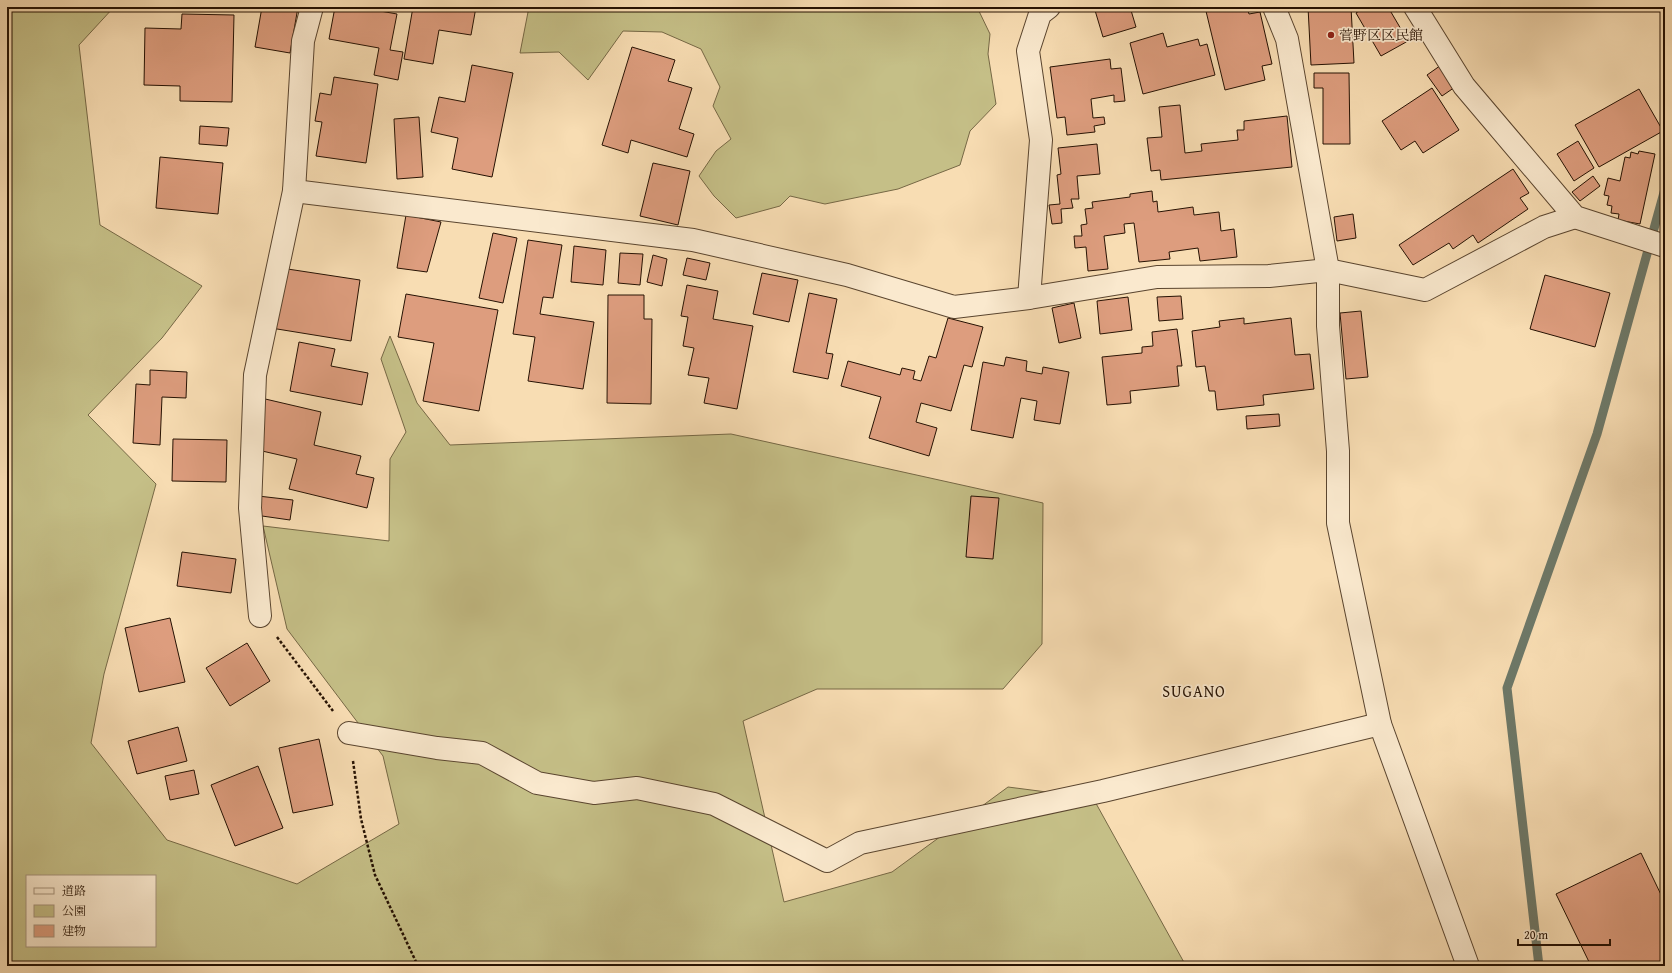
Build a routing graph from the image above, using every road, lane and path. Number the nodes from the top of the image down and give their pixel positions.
1 (312, 7) edge
2 (1049, 7) edge
3 (1274, 7) edge
4 (1415, 7) edge
5 (294, 191) junction
6 (1575, 217) junction
7 (1665, 246) edge
8 (1328, 270) junction
9 (1029, 298) junction
10 (260, 616) joint
11 (1380, 724) junction
12 (349, 733) junction
13 (418, 966) edge
14 (1468, 966) edge

1 - 5 street
2 - 9 street
3 - 8 street
4 - 6 street
5 - 9 street
5 - 10 street
6 - 7 street
6 - 8 street
8 - 9 street
8 - 11 street
10 - 12 path
11 - 12 street
11 - 14 street
12 - 13 path

